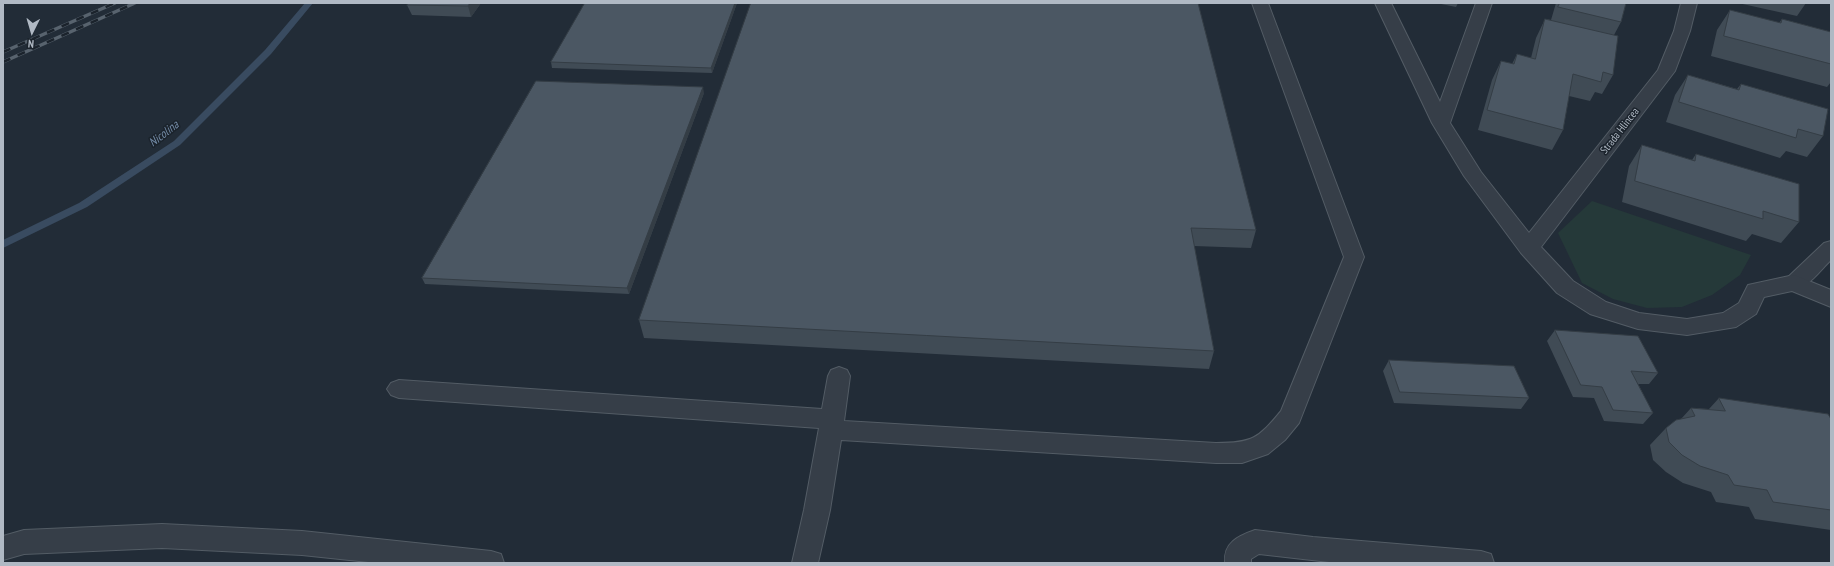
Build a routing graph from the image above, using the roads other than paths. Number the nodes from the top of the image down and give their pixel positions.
1 (1260, 3) edge
2 (1383, 3) edge
3 (1484, 3) edge
4 (1689, 3) edge
5 (1441, 123) junction
6 (1529, 248) junction
7 (1831, 248) edge
8 (1794, 283) junction
9 (1831, 299) edge
10 (839, 376) dead end
11 (399, 389) dead end
12 (832, 424) junction
13 (3, 548) edge
14 (491, 563) edge
15 (805, 563) edge
16 (1238, 563) edge
17 (1481, 563) edge

1 - 12 lane
2 - 5 street
3 - 5 street
4 - 6 street, Strada Hlincea
5 - 6 street
6 - 8 street
7 - 8 lane
8 - 9 street
10 - 12 lane
11 - 12 lane
12 - 15 lane
13 - 14 lane
16 - 17 lane

